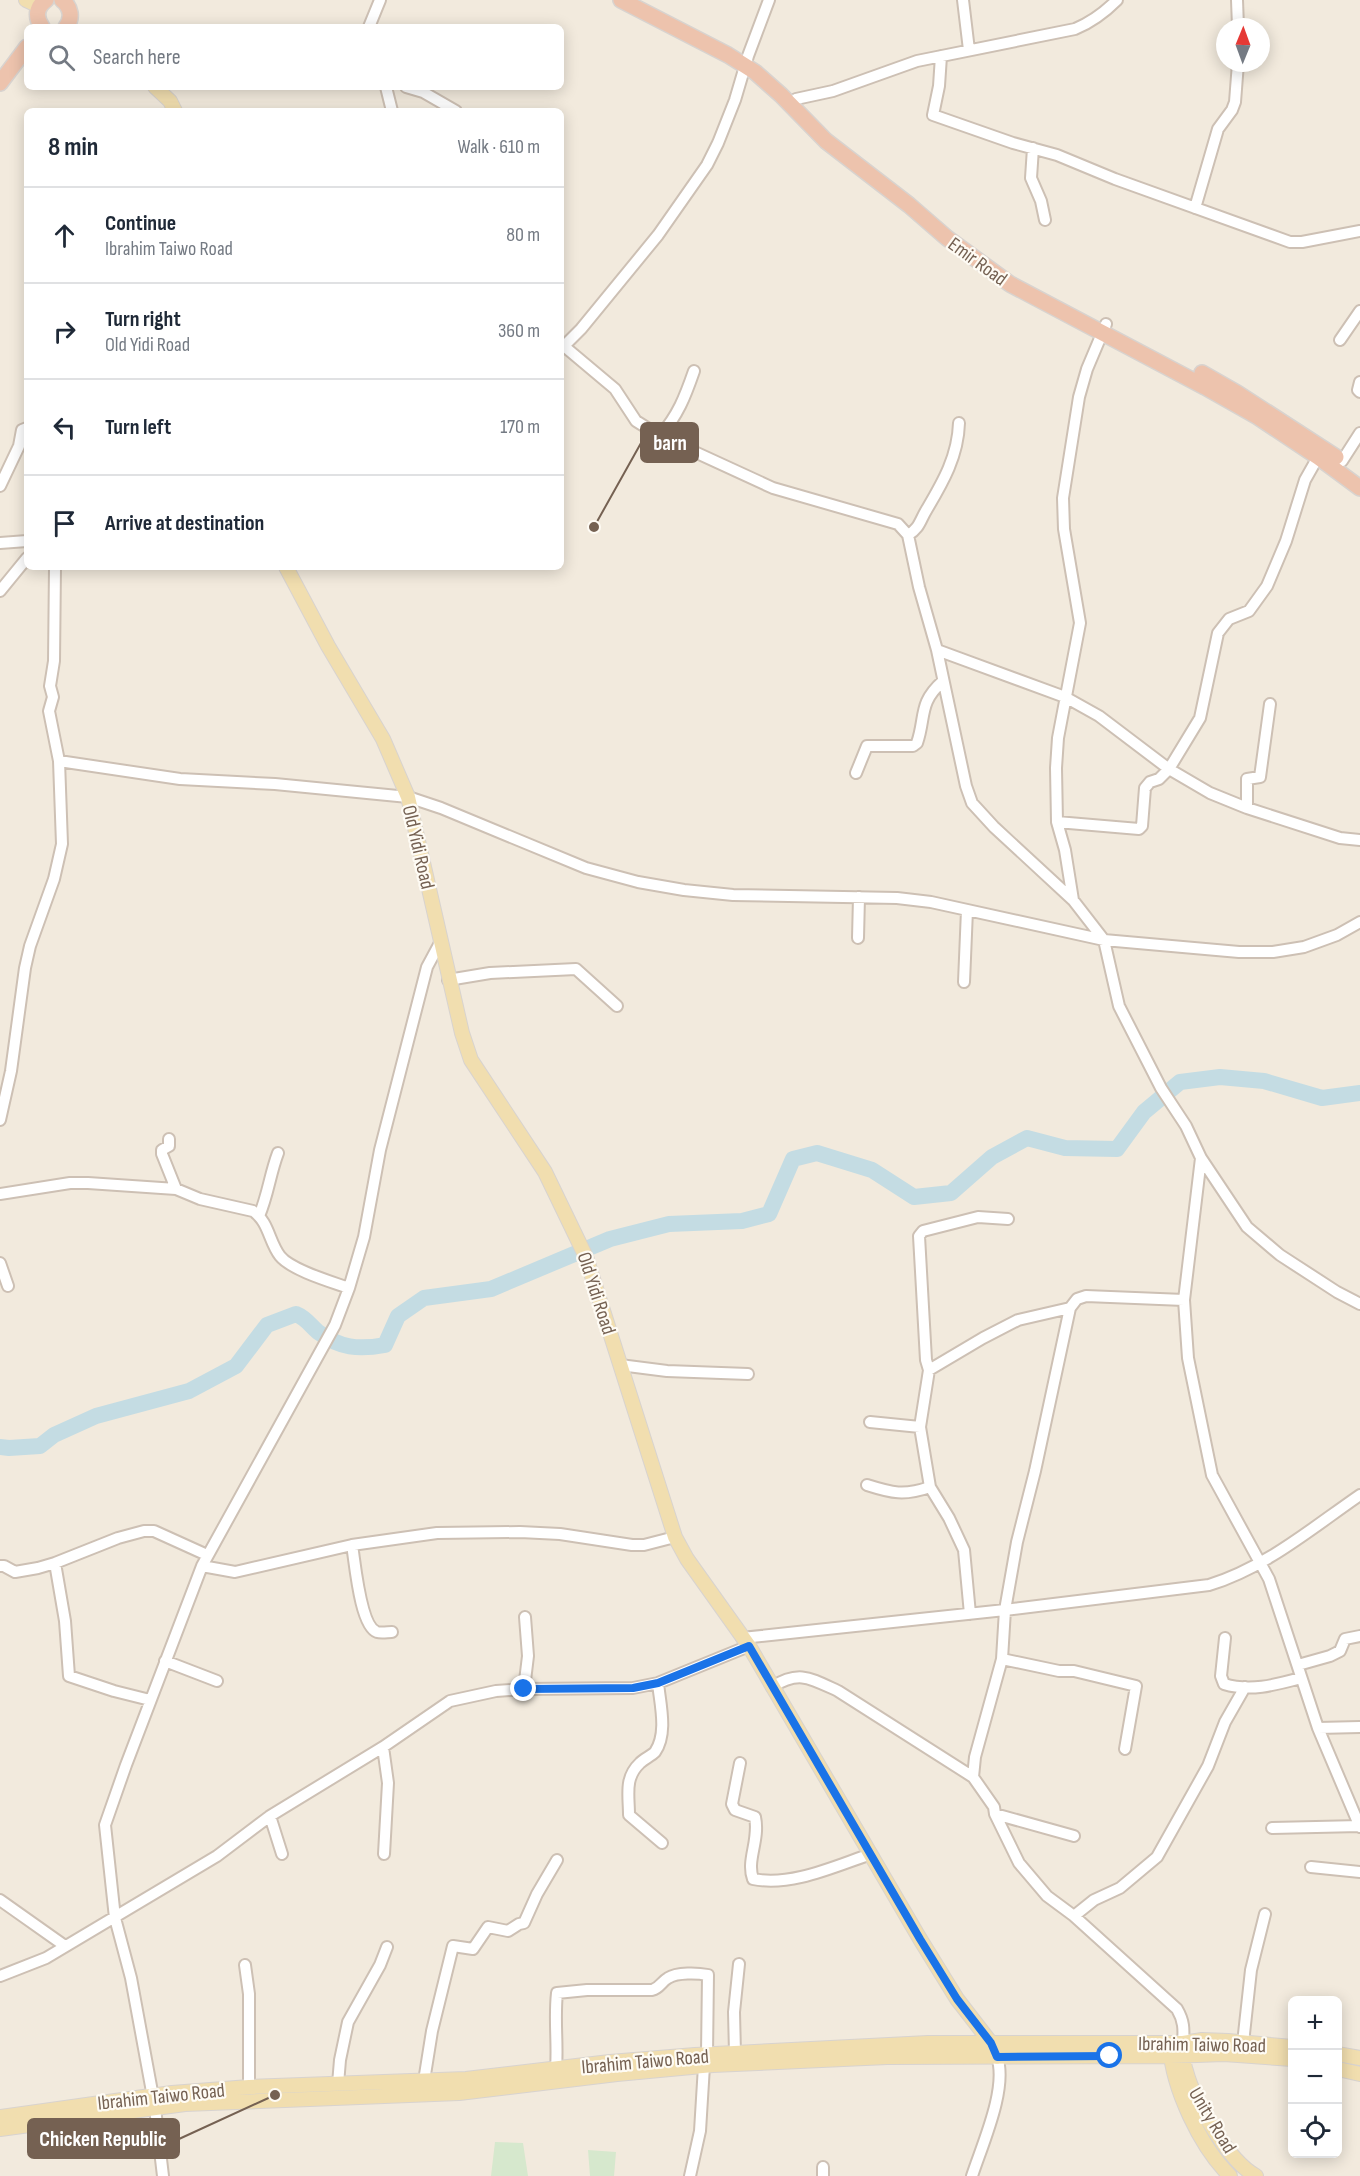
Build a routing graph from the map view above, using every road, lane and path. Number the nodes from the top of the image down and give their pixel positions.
1 (62, 0) edge
2 (82, 0) edge
3 (380, 0) edge
4 (621, 0) edge
5 (639, 0) edge
6 (769, 0) edge
7 (1117, 0) edge
8 (1237, 0) edge
9 (962, 1) edge
10 (1238, 18) edge
11 (70, 23) edge
12 (370, 24) edge
13 (969, 50) junction
14 (24, 51) edge
15 (941, 56) junction
16 (746, 61) junction
17 (24, 65) edge
18 (1237, 72) edge
19 (0, 84) edge
20 (158, 90) edge
21 (387, 90) edge
22 (416, 90) edge
23 (0, 96) edge
24 (792, 101) junction
25 (174, 108) edge
26 (391, 108) edge
27 (451, 108) edge
28 (1033, 148) junction
29 (1195, 208) junction
30 (1045, 220) dead end
31 (1360, 231) edge
32 (1360, 311) edge
33 (1104, 328) junction
34 (1340, 340) dead end
35 (564, 347) edge
36 (564, 349) edge
37 (694, 371) dead end
38 (1360, 382) edge
39 (1360, 392) edge
40 (959, 423) dead end
41 (24, 429) edge
42 (1360, 433) edge
43 (660, 436) junction
44 (1318, 457) junction
45 (1342, 461) junction
46 (1360, 476) edge
47 (0, 486) edge
48 (1360, 488) edge
49 (908, 535) junction
50 (24, 541) edge
51 (0, 543) edge
52 (24, 562) edge
53 (55, 570) edge
54 (288, 570) edge
55 (0, 591) edge
56 (937, 650) junction
57 (943, 681) junction
58 (1065, 697) junction
59 (1270, 704) dead end
60 (59, 761) junction
61 (1169, 769) junction
62 (856, 773) dead end
63 (408, 797) junction
64 (1247, 808) junction
65 (1058, 822) junction
66 (1360, 840) edge
67 (859, 897) junction
68 (1073, 900) junction
69 (967, 910) junction
70 (1360, 922) edge
71 (858, 938) dead end
72 (441, 940) junction
73 (1104, 940) junction
74 (448, 980) junction
75 (964, 982) dead end
76 (617, 1006) dead end
77 (2, 1109) edge
78 (0, 1120) edge
79 (169, 1139) dead end
80 (278, 1153) dead end
81 (1201, 1158) junction
82 (176, 1189) junction
83 (0, 1194) edge
84 (259, 1216) junction
85 (1008, 1219) dead end
86 (0, 1263) edge
87 (8, 1286) dead end
88 (349, 1288) junction
89 (1185, 1300) junction
90 (1360, 1304) edge
91 (1071, 1308) junction
92 (620, 1365) junction
93 (930, 1370) junction
94 (748, 1374) dead end
95 (870, 1422) dead end
96 (920, 1427) junction
97 (867, 1485) dead end
98 (930, 1487) junction
99 (1360, 1495) edge
100 (675, 1537) junction
101 (352, 1545) junction
102 (207, 1555) junction
103 (55, 1563) junction
104 (1259, 1564) junction
105 (0, 1566) edge
106 (202, 1566) junction
107 (1005, 1610) junction
108 (970, 1614) junction
109 (525, 1617) dead end
110 (392, 1632) dead end
111 (1360, 1636) edge
112 (1226, 1638) dead end
113 (745, 1642) junction
114 (1002, 1659) junction
115 (165, 1661) junction
116 (1298, 1665) junction
117 (1301, 1678) junction
118 (217, 1681) dead end
119 (658, 1683) junction
120 (772, 1687) junction
121 (1245, 1688) junction
122 (524, 1689) junction
123 (150, 1700) junction
124 (1360, 1727) edge
125 (1318, 1728) junction
126 (383, 1747) junction
127 (1125, 1749) dead end
128 (740, 1762) dead end
129 (973, 1777) junction
130 (995, 1814) junction
131 (270, 1816) junction
132 (1360, 1827) edge
133 (1272, 1828) dead end
134 (1074, 1836) dead end
135 (662, 1843) dead end
136 (282, 1854) dead end
137 (384, 1854) dead end
138 (871, 1854) junction
139 (557, 1860) dead end
140 (1311, 1866) dead end
141 (1360, 1872) edge
142 (0, 1900) edge
143 (1265, 1914) dead end
144 (1074, 1916) junction
145 (115, 1918) junction
146 (65, 1946) junction
147 (387, 1947) dead end
148 (739, 1964) dead end
149 (245, 1965) dead end
150 (0, 1976) edge
151 (957, 1999) junction
152 (974, 2043) junction
153 (991, 2043) junction
154 (1243, 2043) junction
155 (1288, 2047) edge
156 (1177, 2049) junction
157 (735, 2053) junction
158 (1224, 2054) junction
159 (1342, 2055) edge
160 (1143, 2056) junction
161 (981, 2057) junction
162 (997, 2057) junction
163 (1360, 2058) edge
164 (1288, 2059) edge
165 (705, 2060) junction
166 (556, 2069) junction
167 (1342, 2070) edge
168 (1360, 2074) edge
169 (1174, 2075) junction
170 (423, 2081) junction
171 (338, 2084) junction
172 (1191, 2084) junction
173 (249, 2087) junction
174 (154, 2102) junction
175 (0, 2116) edge
176 (0, 2129) edge
177 (1214, 2130) junction
178 (1201, 2138) junction
179 (163, 2176) edge
180 (690, 2176) edge
181 (972, 2176) edge
182 (1230, 2176) edge
183 (1256, 2176) edge

1 - 11 highway
2 - 11 highway
3 - 12 street
4 - 16 highway, Emir Road
5 - 16 highway, Emir Road
6 - 16 street
7 - 13 street
8 - 10 street
9 - 13 street
13 - 15 street
14 - 19 highway
15 - 24 street
15 - 28 street
16 - 24 highway, Emir Road
16 - 35 street
17 - 23 highway
18 - 29 street
20 - 25 main road
21 - 26 street
22 - 27 street
24 - 33 highway, Emir Road
28 - 29 street
28 - 30 street
29 - 31 street
32 - 34 street
33 - 44 highway, Emir Road
33 - 45 highway, Emir Road
33 - 58 street
36 - 43 street
37 - 43 street
38 - 39 street
40 - 49 street
41 - 47 street
42 - 45 street
43 - 49 street
44 - 48 highway, Emir Road
44 - 61 street
45 - 46 highway, Emir Road
49 - 56 street
50 - 51 street
52 - 55 street
53 - 60 street
54 - 63 main road, Old Yidi Road
56 - 57 street
56 - 58 street
57 - 62 street
57 - 68 street
58 - 61 street
58 - 65 street
59 - 64 street
60 - 63 street
60 - 77 street
61 - 64 street
61 - 65 street
63 - 67 street
63 - 72 main road, Old Yidi Road
64 - 66 street
65 - 68 street
67 - 69 street
67 - 71 street
68 - 73 street
69 - 73 street
69 - 75 street
70 - 73 street
72 - 74 main road, Old Yidi Road
72 - 88 street
73 - 81 street
74 - 76 street
74 - 92 main road, Old Yidi Road
77 - 78 street
79 - 82 street
80 - 84 street
81 - 89 street
81 - 90 street
82 - 83 street
82 - 84 street
84 - 88 street
85 - 93 street
86 - 87 street
88 - 102 street
89 - 91 street
89 - 104 street
91 - 93 street
91 - 107 street
92 - 94 street
92 - 100 main road, Old Yidi Road
93 - 96 street
95 - 96 street
96 - 98 street
97 - 98 street
98 - 108 street
99 - 104 street
100 - 101 street
100 - 113 main road, Old Yidi Road
101 - 106 street
101 - 110 street
102 - 103 street
102 - 106 street
103 - 105 street
103 - 123 street
104 - 107 street
104 - 116 street
106 - 115 street
107 - 108 street
107 - 114 street
108 - 113 street
109 - 122 street
111 - 116 street
112 - 121 street
113 - 119 street
113 - 120 main road, Old Yidi Road
114 - 127 street
114 - 129 street
115 - 118 street
115 - 123 street
116 - 117 street
117 - 121 street
117 - 125 street
119 - 122 street
119 - 135 street
120 - 129 street
120 - 138 main road, Old Yidi Road
121 - 144 street
122 - 126 street
123 - 145 street
124 - 125 street
125 - 132 street
126 - 131 street
126 - 137 street
128 - 138 street
129 - 130 street
130 - 134 street
130 - 144 street
131 - 136 street
131 - 145 street
132 - 133 street
138 - 151 main road, Old Yidi Road
139 - 170 street
140 - 141 street
142 - 146 street
143 - 154 street
144 - 156 street
145 - 146 street
145 - 174 street
146 - 150 street
147 - 171 street
148 - 157 street
149 - 173 street
151 - 152 main road, Old Yidi Road
151 - 153 main road, Old Yidi Road
152 - 153 main road, Ibrahim Taiwo Road
152 - 157 main road, Ibrahim Taiwo Road
152 - 161 main road, Old Yidi Road
153 - 156 main road, Ibrahim Taiwo Road
153 - 162 main road, Old Yidi Road
154 - 155 main road, Ibrahim Taiwo Road
154 - 156 main road, Ibrahim Taiwo Road
156 - 158 main road, Ibrahim Taiwo Road
156 - 160 main road, Ibrahim Taiwo Road
156 - 169 main road, Unity Road
156 - 172 main road, Unity Road
157 - 165 main road, Ibrahim Taiwo Road
158 - 164 main road, Ibrahim Taiwo Road
158 - 172 main road
159 - 163 main road
160 - 162 main road, Ibrahim Taiwo Road
160 - 169 main road
161 - 162 main road, Ibrahim Taiwo Road
161 - 165 main road, Ibrahim Taiwo Road
162 - 181 street
165 - 166 main road, Ibrahim Taiwo Road
165 - 166 street
165 - 174 main road, Ibrahim Taiwo Road
165 - 180 street
166 - 170 main road, Ibrahim Taiwo Road
167 - 168 main road
169 - 178 main road, Unity Road
170 - 171 main road, Ibrahim Taiwo Road
171 - 173 main road, Ibrahim Taiwo Road
172 - 177 main road, Unity Road
173 - 174 main road, Ibrahim Taiwo Road
174 - 175 main road, Ibrahim Taiwo Road
174 - 176 main road, Ibrahim Taiwo Road
174 - 179 street
177 - 178 main road
177 - 183 main road, Unity Road
178 - 182 main road, Unity Road

